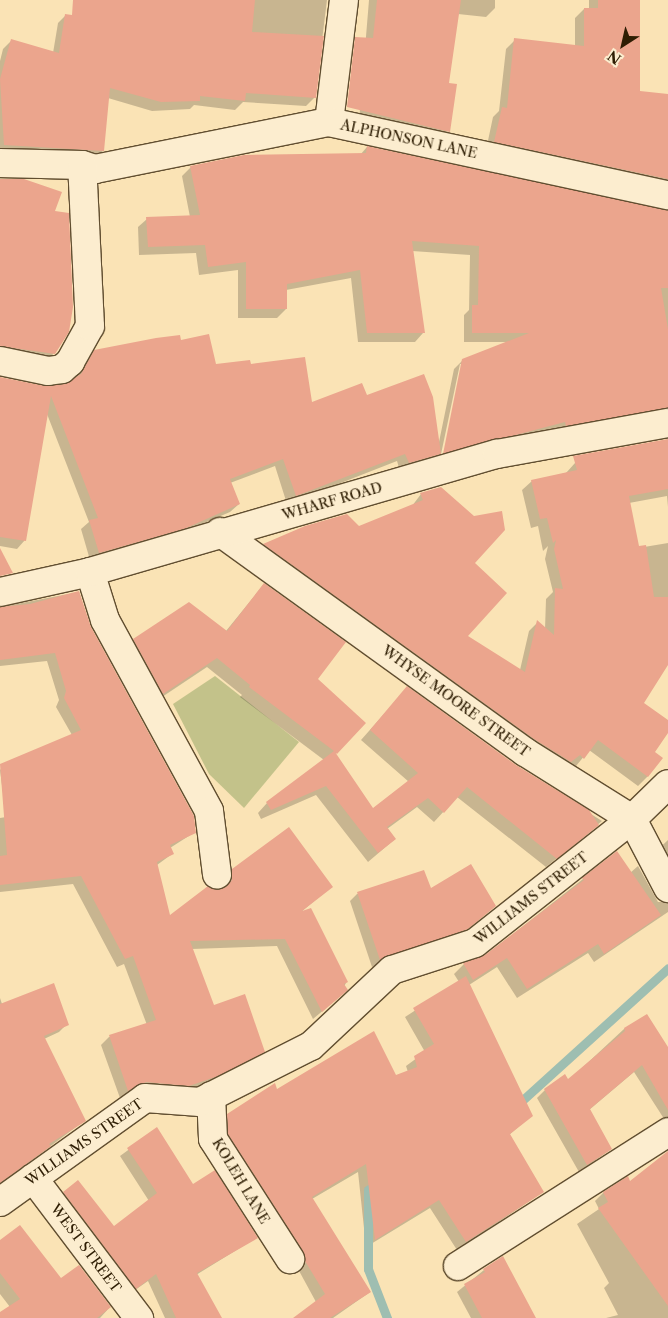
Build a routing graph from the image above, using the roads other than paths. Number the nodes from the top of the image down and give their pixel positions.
1 (344, 0) edge
2 (329, 122) junction
3 (0, 162) edge
4 (82, 165) junction
5 (668, 195) edge
6 (0, 361) edge
7 (668, 424) edge
8 (220, 532) junction
9 (90, 572) junction
10 (0, 592) edge
11 (668, 784) edge
12 (632, 819) junction
13 (217, 874) dead end
14 (668, 888) edge
15 (211, 1096) junction
16 (668, 1132) edge
17 (33, 1178) junction
18 (0, 1202) edge
19 (290, 1259) dead end
20 (458, 1266) dead end
21 (139, 1318) edge

1 - 2 street
2 - 4 street, ALPHONSON LANE
2 - 5 street, ALPHONSON LANE
3 - 4 street, ALPHONSON LANE
4 - 6 street
7 - 8 street, WHARF ROAD
8 - 9 street, WHARF ROAD
8 - 12 street, WHYSE MOORE STREET
9 - 10 street, WHARF ROAD
9 - 13 street
11 - 12 street, WILLIAMS STREET
12 - 14 street
12 - 15 street, WILLIAMS STREET
15 - 17 street, WILLIAMS STREET
15 - 19 street, KOLEH LANE
16 - 20 street
17 - 18 street, WILLIAMS STREET
17 - 21 street, WEST STREET

